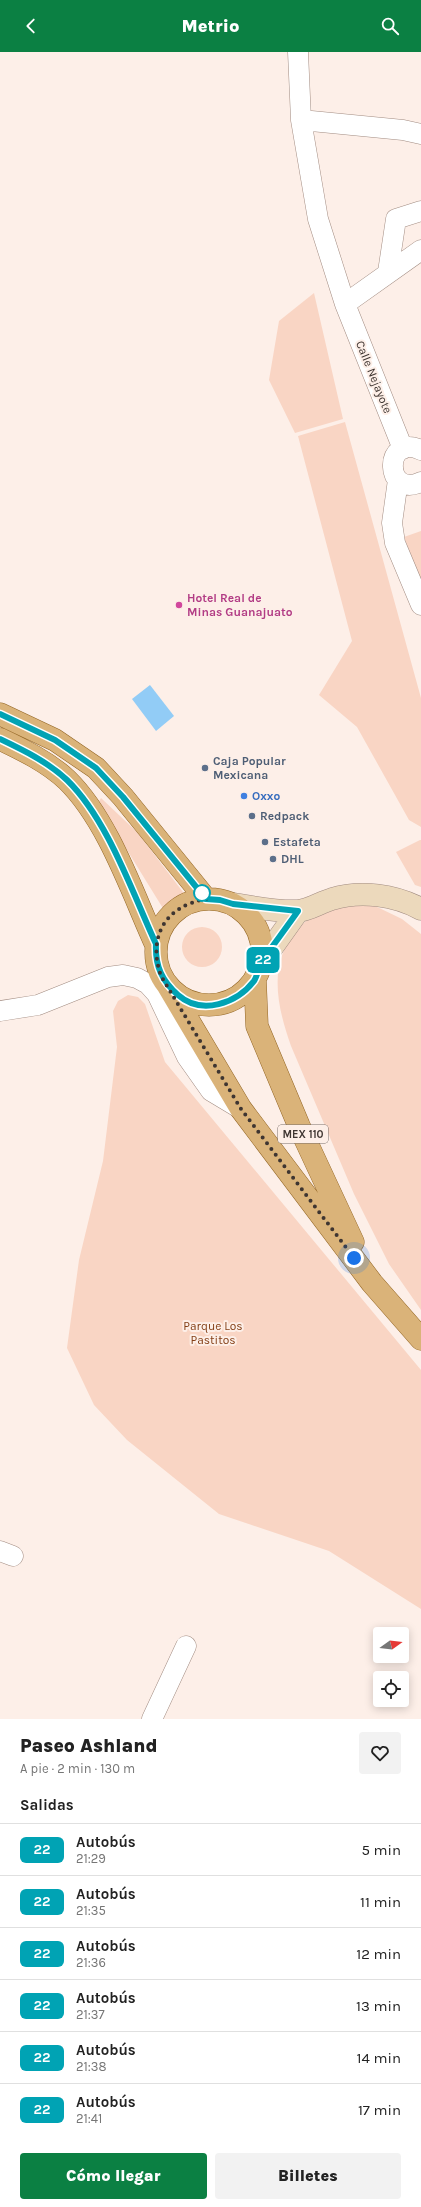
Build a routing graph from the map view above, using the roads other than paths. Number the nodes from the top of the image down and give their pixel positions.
1 (298, 52) edge
2 (301, 120) junction
3 (421, 134) edge
4 (421, 211) edge
5 (421, 250) edge
6 (388, 272) junction
7 (345, 304) junction
8 (415, 450) edge
9 (398, 480) junction
10 (421, 482) edge
11 (421, 605) edge
12 (0, 714) edge
13 (0, 739) edge
14 (206, 899) junction
15 (233, 904) junction
16 (421, 909) edge
17 (298, 911) junction
18 (156, 944) junction
19 (258, 971) junction
20 (168, 986) junction
21 (0, 1010) edge
22 (241, 1109) junction
23 (372, 1283) junction
24 (421, 1339) edge
25 (186, 1646) dead end
26 (152, 1719) edge

1 - 2 street, Calle Nejayote
2 - 3 street
2 - 7 street, Calle Nejayote
4 - 6 street
5 - 6 street
6 - 7 street
7 - 8 street, Calle Nejayote
8 - 9 street
9 - 10 street
9 - 11 street
12 - 14 main road
13 - 18 main road, MEX 110
14 - 15 main road, MEX 110
14 - 18 main road, MEX 110
15 - 17 street
15 - 19 main road, MEX 110
16 - 17 street
17 - 19 street
18 - 20 main road, MEX 110
19 - 20 main road, MEX 110
19 - 23 main road, MEX 110
20 - 22 main road, MEX 110
21 - 22 street
22 - 23 main road, MEX 110
23 - 24 main road, MEX 110
25 - 26 street

